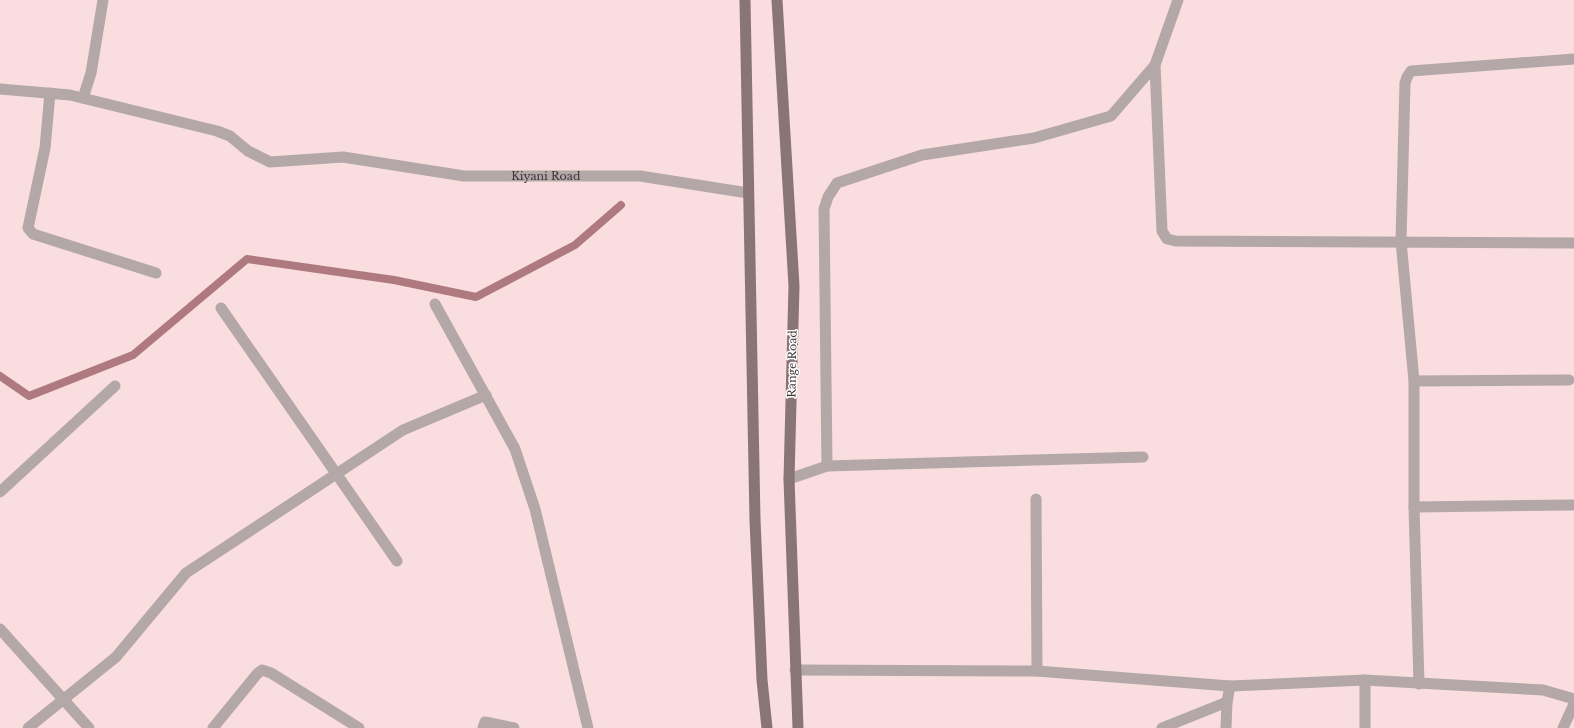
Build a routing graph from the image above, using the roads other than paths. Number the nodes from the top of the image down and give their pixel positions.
1 (103, 0) edge
2 (745, 0) edge
3 (778, 0) edge
4 (1178, 0) edge
5 (1574, 59) edge
6 (1155, 66) junction
7 (0, 89) edge
8 (50, 93) junction
9 (83, 98) junction
10 (748, 193) junction
11 (1401, 241) junction
12 (1574, 243) edge
13 (156, 273) dead end
14 (435, 304) dead end
15 (221, 308) dead end
16 (1569, 380) dead end
17 (1414, 381) junction
18 (115, 386) dead end
19 (486, 395) junction
20 (1143, 457) dead end
21 (827, 466) junction
22 (336, 474) junction
23 (790, 478) junction
24 (0, 492) edge
25 (1036, 499) dead end
26 (1572, 505) dead end
27 (1414, 507) junction
28 (397, 561) dead end
29 (0, 629) edge
30 (795, 670) junction
31 (1037, 671) junction
32 (1365, 680) junction
33 (1419, 684) junction
34 (1230, 686) junction
35 (64, 699) junction
36 (1574, 699) edge
37 (1227, 702) junction
38 (1574, 704) edge
39 (28, 728) edge
40 (89, 728) edge
41 (213, 728) edge
42 (359, 728) edge
43 (483, 728) edge
44 (514, 728) edge
45 (588, 728) edge
46 (767, 728) edge
47 (798, 728) edge
48 (1162, 728) edge
49 (1226, 728) edge
50 (1364, 728) edge
51 (1563, 728) edge

1 - 9 street
2 - 10 main road
3 - 23 main road, Range Road
4 - 6 street
5 - 11 street
6 - 11 street
6 - 21 street
7 - 8 street, Kiyani Road
8 - 9 street, Kiyani Road
8 - 13 street
9 - 10 street, Kiyani Road
10 - 46 main road
11 - 12 street
11 - 17 street
14 - 19 street
15 - 22 street
16 - 17 street
17 - 27 street
18 - 24 street
19 - 22 street
19 - 45 street
20 - 21 street
21 - 23 street
22 - 28 street
22 - 35 street
23 - 30 main road, Range Road
25 - 31 street
26 - 27 street
27 - 33 street
29 - 35 street
30 - 31 street
30 - 47 main road, Range Road
31 - 34 street
32 - 33 street
32 - 34 street
32 - 50 street
33 - 36 street
34 - 37 street
35 - 39 street
35 - 40 street
37 - 48 street
37 - 49 street
38 - 51 street
41 - 42 street
43 - 44 street

